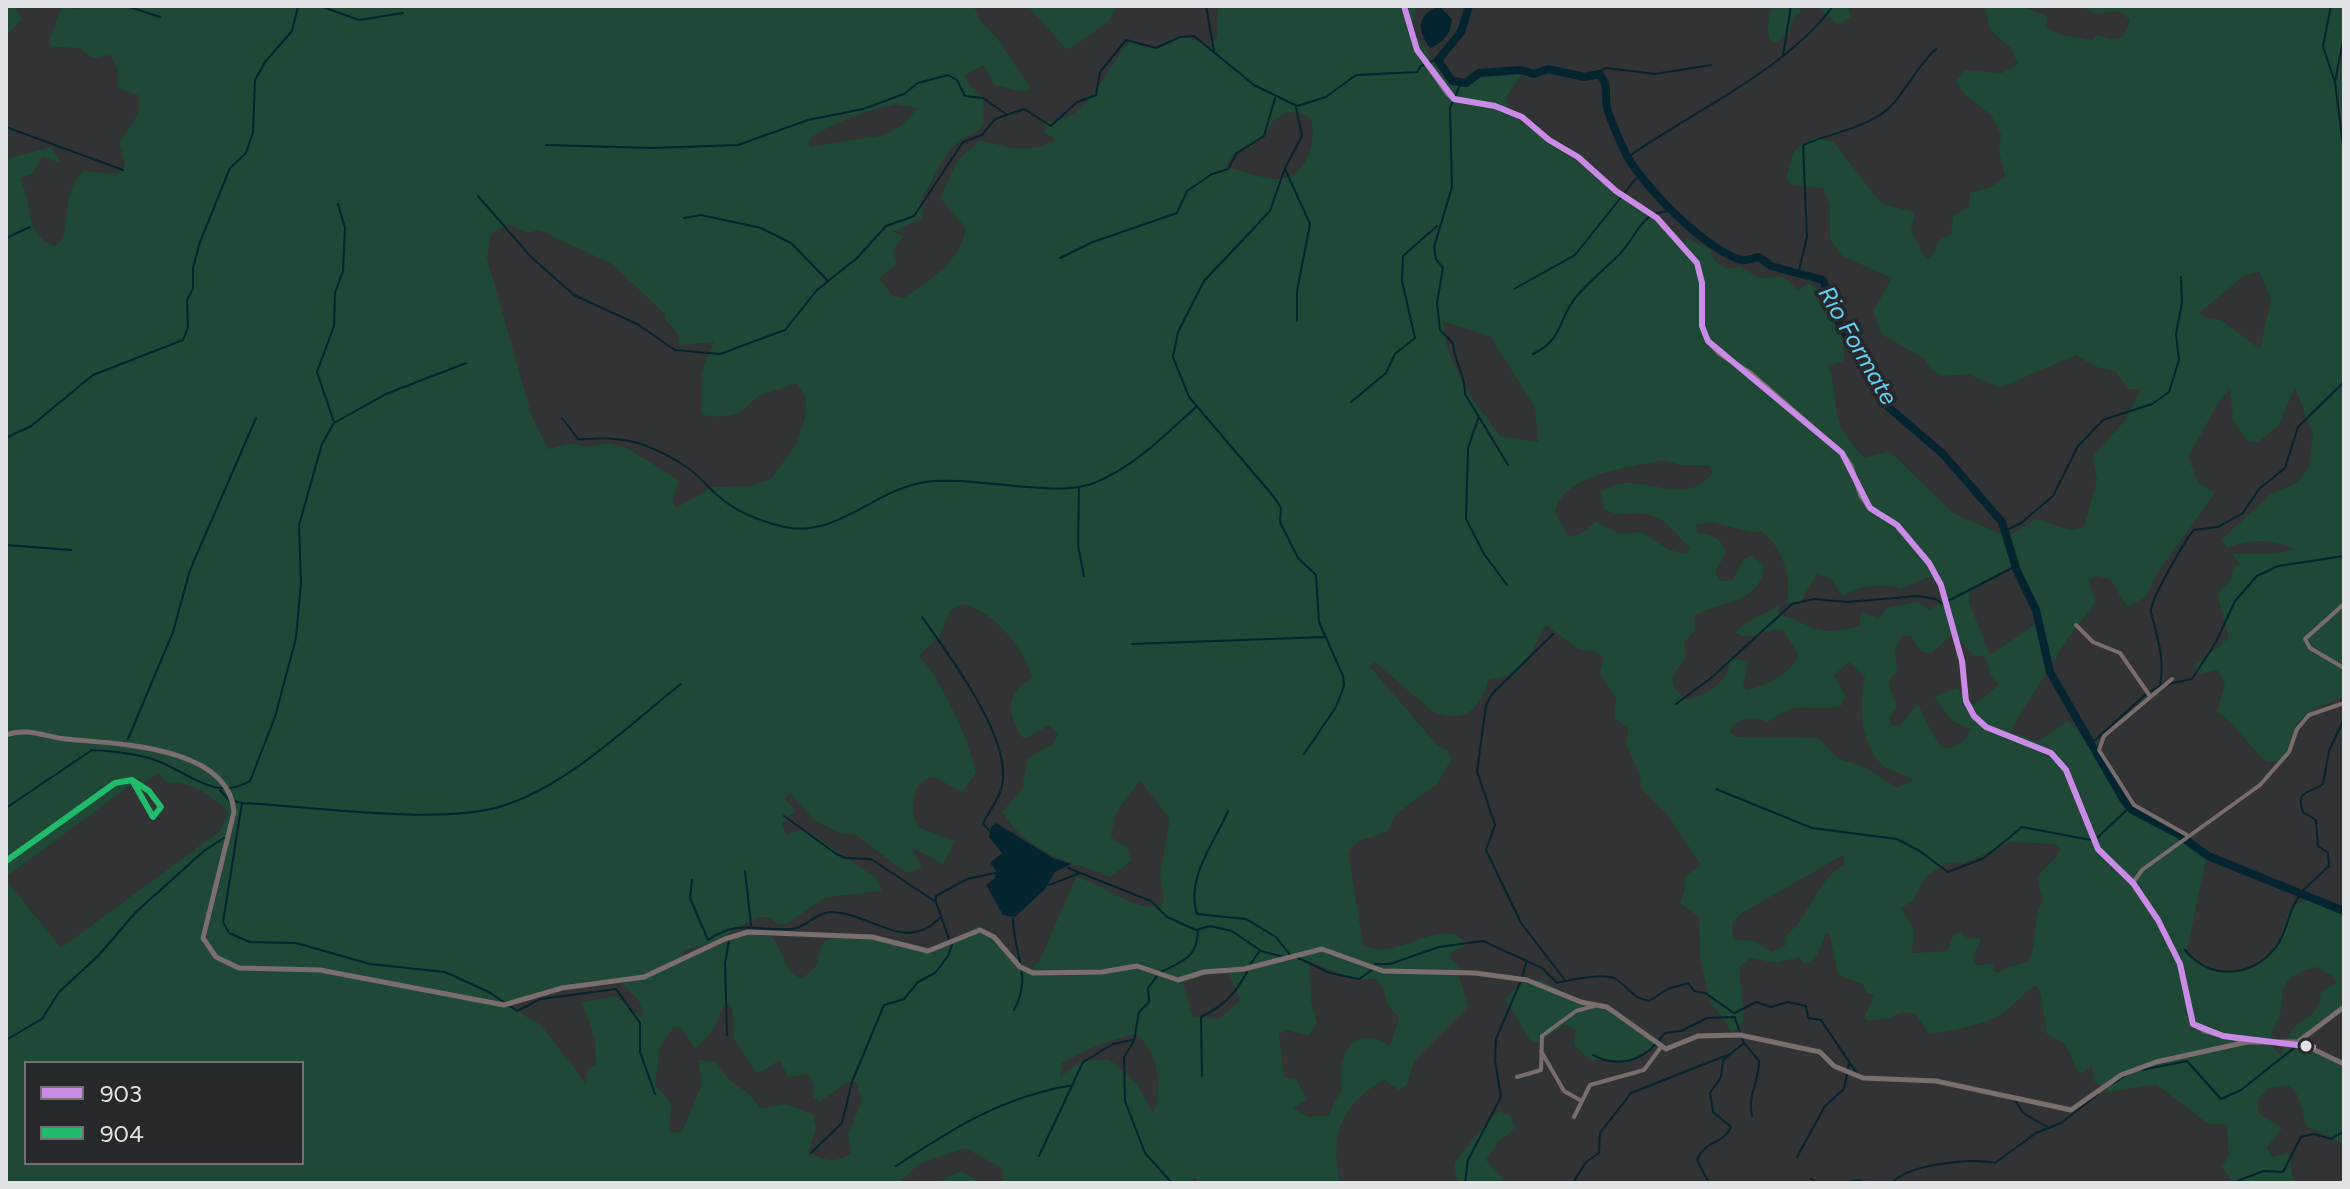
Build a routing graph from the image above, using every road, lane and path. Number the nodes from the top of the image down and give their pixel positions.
1 (1404, 6) edge
2 (2344, 604) edge
3 (2076, 625) dead end
4 (2344, 668) edge
5 (2172, 679) dead end
6 (2150, 697) junction
7 (2344, 703) edge
8 (6, 735) edge
9 (2187, 835) junction
10 (2133, 883) junction
11 (1600, 1005) junction
12 (2344, 1007) edge
13 (2247, 1042) junction
14 (2298, 1042) junction
15 (1661, 1047) junction
16 (1540, 1049) junction
17 (2344, 1064) edge
18 (1517, 1077) dead end
19 (1580, 1100) junction
20 (1574, 1117) dead end

1 - 10 street
2 - 4 street
3 - 6 street
5 - 6 street
6 - 9 street
7 - 9 street
8 - 11 street
9 - 10 street
10 - 13 street
11 - 15 street
11 - 16 street
12 - 14 street
13 - 14 street
13 - 15 street
14 - 17 street
15 - 19 street
16 - 18 street
16 - 19 street
19 - 20 street

